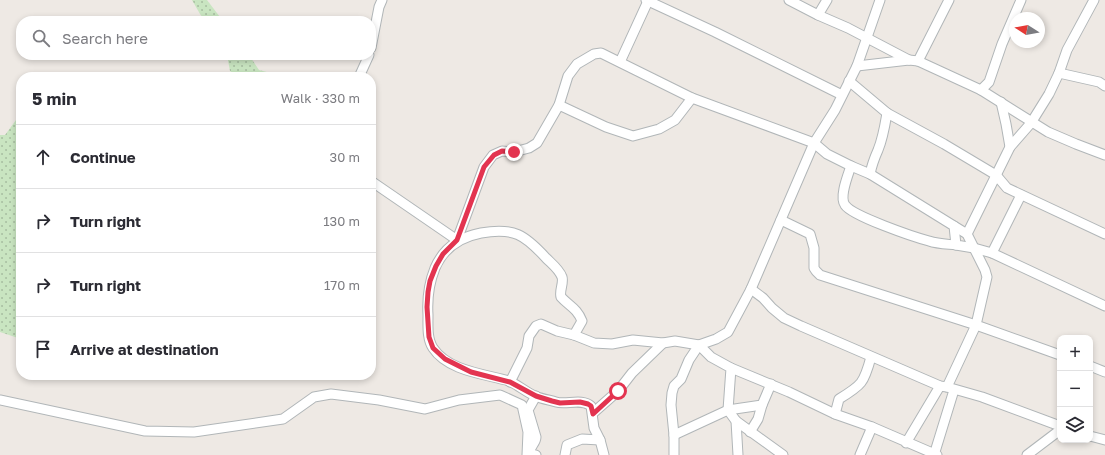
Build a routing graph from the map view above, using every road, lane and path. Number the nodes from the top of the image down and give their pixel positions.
1 (382, 0) edge
2 (647, 0) edge
3 (789, 0) edge
4 (827, 0) edge
5 (880, 0) edge
6 (948, 0) edge
7 (1021, 0) edge
8 (1094, 0) edge
9 (818, 15) junction
10 (376, 19) edge
11 (867, 38) junction
12 (367, 60) edge
13 (913, 60) junction
14 (620, 62) junction
15 (857, 66) junction
16 (361, 72) edge
17 (1059, 73) junction
18 (849, 81) junction
19 (1105, 86) edge
20 (981, 90) junction
21 (842, 95) junction
22 (692, 98) junction
23 (1001, 102) junction
24 (559, 106) junction
25 (887, 113) junction
26 (1031, 122) junction
27 (814, 143) junction
28 (1010, 147) junction
29 (1105, 155) edge
30 (851, 166) junction
31 (870, 174) junction
32 (996, 175) junction
33 (376, 184) edge
34 (1021, 195) junction
35 (781, 220) junction
36 (954, 226) junction
37 (967, 234) junction
38 (1105, 234) edge
39 (457, 240) junction
40 (956, 245) junction
41 (974, 248) junction
42 (992, 253) junction
43 (750, 289) junction
44 (1105, 306) edge
45 (976, 325) junction
46 (574, 335) junction
47 (663, 343) junction
48 (699, 345) junction
49 (1057, 354) edge
50 (871, 357) junction
51 (1093, 367) edge
52 (731, 368) junction
53 (1105, 372) edge
54 (510, 382) junction
55 (771, 384) junction
56 (947, 388) junction
57 (536, 396) junction
58 (0, 400) edge
59 (762, 405) junction
60 (728, 410) junction
61 (593, 414) junction
62 (835, 414) junction
63 (736, 421) junction
64 (1057, 425) edge
65 (872, 427) junction
66 (750, 432) junction
67 (1057, 432) edge
68 (674, 434) junction
69 (1093, 437) edge
70 (600, 440) junction
71 (1105, 440) edge
72 (906, 443) junction
73 (527, 455) edge
74 (536, 455) edge
75 (565, 455) edge
76 (604, 455) edge
77 (674, 455) edge
78 (738, 455) edge
79 (783, 455) edge
80 (860, 455) edge
81 (935, 455) edge
82 (1027, 455) edge

1 - 10 street
2 - 14 street
2 - 21 street
3 - 9 street
4 - 9 street
5 - 11 street
6 - 13 street
7 - 20 street
8 - 17 street
9 - 11 street
11 - 13 street
11 - 15 street
12 - 16 street
13 - 15 street
13 - 20 street
14 - 22 street
14 - 24 street
15 - 18 street
17 - 19 street
17 - 26 street
18 - 21 street
18 - 25 street
20 - 23 street
21 - 27 street
22 - 24 street
22 - 27 street
23 - 26 street
23 - 28 street
24 - 39 street
25 - 31 street
25 - 32 street
26 - 28 street
26 - 29 street
27 - 30 street
27 - 35 street
28 - 32 street
30 - 31 street
30 - 40 street
31 - 36 street
32 - 34 street
32 - 37 street
33 - 39 street
34 - 38 street
34 - 42 street
35 - 43 street
35 - 45 street
36 - 37 street
36 - 40 street
37 - 41 street
39 - 46 street
39 - 54 street
40 - 41 street
41 - 42 street
41 - 45 street
42 - 44 street
43 - 48 street
43 - 50 street
45 - 49 street
45 - 56 street
46 - 47 street
46 - 54 street
47 - 48 street
47 - 61 street
48 - 52 street
48 - 68 street
50 - 56 street
50 - 62 street
51 - 53 street
52 - 55 street
52 - 60 street
54 - 57 street
55 - 59 street
55 - 62 street
56 - 64 street
56 - 72 street
56 - 81 street
57 - 61 street
57 - 74 street
58 - 73 street
59 - 60 street
59 - 66 street
60 - 63 street
60 - 68 street
61 - 70 street
62 - 65 street
63 - 66 street
63 - 78 street
65 - 72 street
65 - 80 street
66 - 79 street
67 - 82 street
68 - 77 street
69 - 71 street
70 - 75 street
70 - 76 street
72 - 81 street

